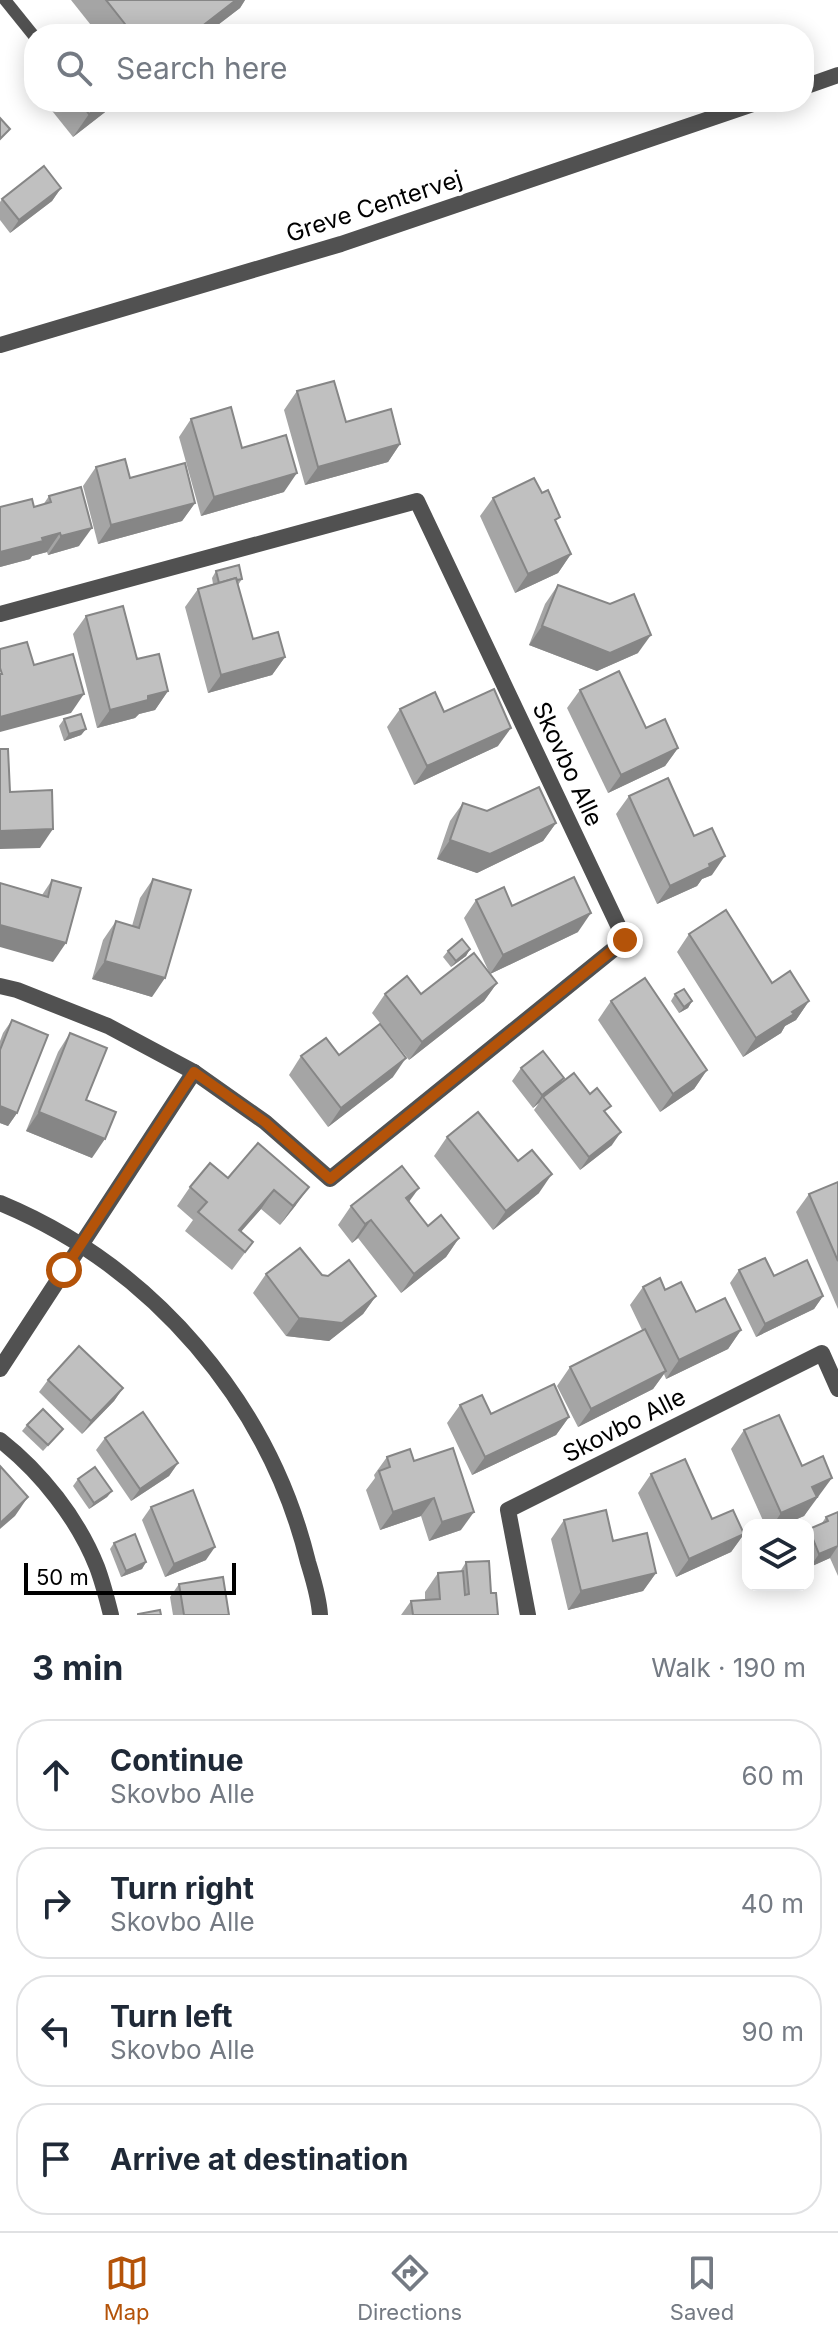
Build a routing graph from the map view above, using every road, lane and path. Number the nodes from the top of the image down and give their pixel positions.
1 (5, 0) edge
2 (24, 24) edge
3 (838, 75) edge
4 (814, 83) edge
5 (730, 112) edge
6 (0, 345) edge
7 (0, 614) edge
8 (0, 986) edge
9 (194, 1072) junction
10 (0, 1203) edge
11 (81, 1244) junction
12 (0, 1369) edge
13 (838, 1389) edge
14 (0, 1440) edge
15 (111, 1615) edge
16 (320, 1615) edge
17 (528, 1615) edge

1 - 2 lane
3 - 4 street
5 - 6 street, Greve Centervej
7 - 9 street, Skovbo Alle
8 - 9 street, Skovbo Alle
9 - 11 street
10 - 11 street
11 - 12 street
11 - 16 street
13 - 17 street, Skovbo Alle
14 - 15 street

